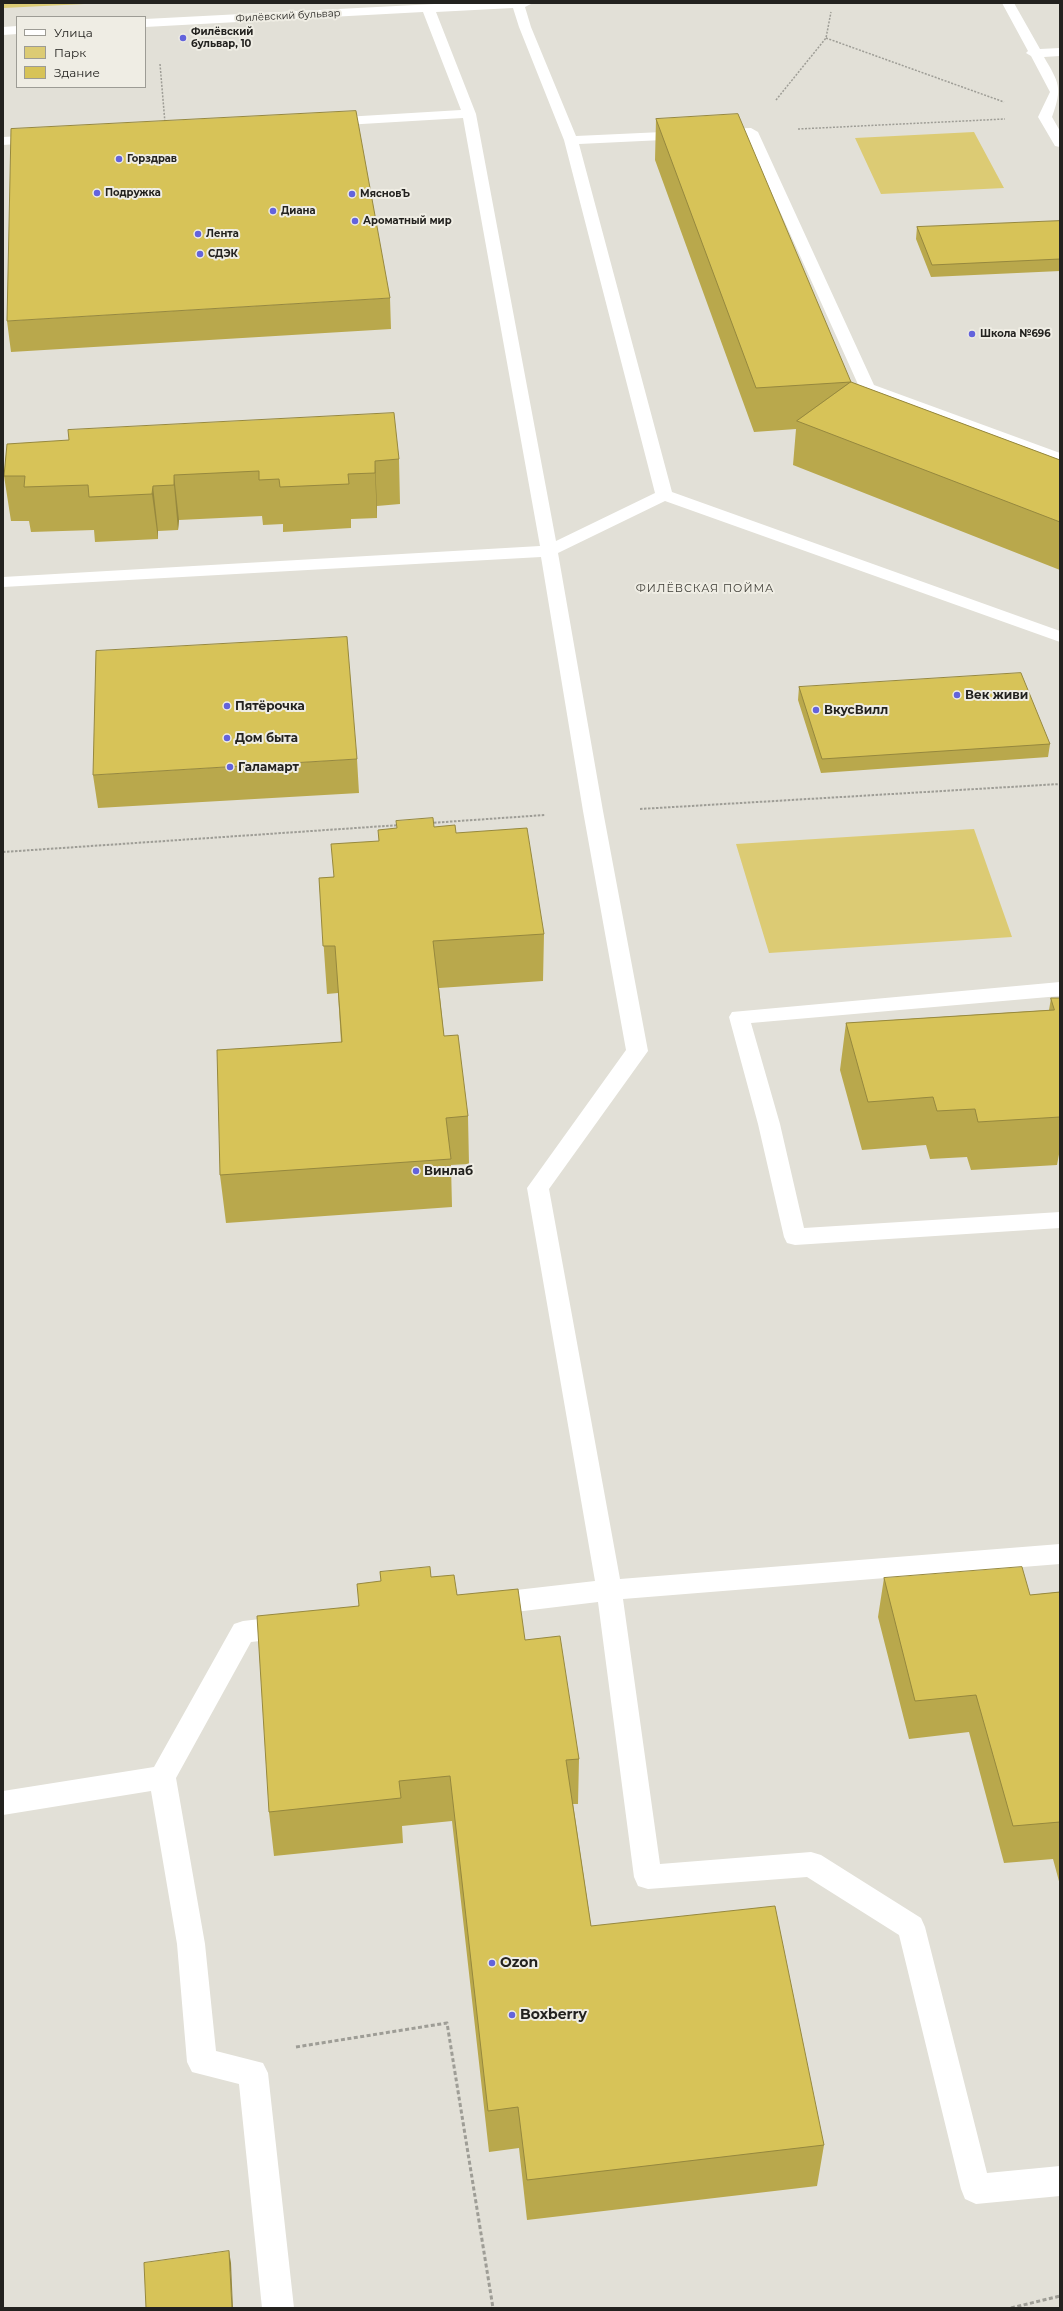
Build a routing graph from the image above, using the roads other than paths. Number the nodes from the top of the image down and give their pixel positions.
1 (518, 3) edge
2 (527, 3) edge
3 (1008, 3) edge
4 (428, 8) junction
5 (146, 23) edge
6 (16, 30) edge
7 (3, 31) edge
8 (1060, 52) edge
9 (1033, 53) junction
10 (469, 114) junction
11 (318, 123) edge
12 (57, 138) edge
13 (571, 140) junction
14 (3, 141) edge
15 (1060, 143) edge
16 (1060, 459) edge
17 (664, 494) junction
18 (549, 551) junction
19 (3, 582) edge
20 (1060, 637) edge
21 (1060, 989) edge
22 (1060, 1220) edge
23 (1060, 1554) edge
24 (609, 1590) junction
25 (468, 1606) edge
26 (313, 1624) edge
27 (162, 1777) junction
28 (3, 1803) edge
29 (1060, 2181) edge
30 (278, 2308) edge

1 - 2 street, Филёвский бульвар
1 - 4 street, Филёвский бульвар
1 - 13 street
3 - 9 street
4 - 5 street, Филёвский бульвар
4 - 10 street
6 - 7 street
8 - 9 street
9 - 15 street
10 - 11 street
10 - 18 street
12 - 14 street
13 - 16 street
13 - 17 street
17 - 18 street
17 - 20 street
18 - 19 street
18 - 24 street
21 - 22 street
23 - 24 street
24 - 25 street
24 - 29 street
26 - 27 street
27 - 28 street
27 - 30 street

